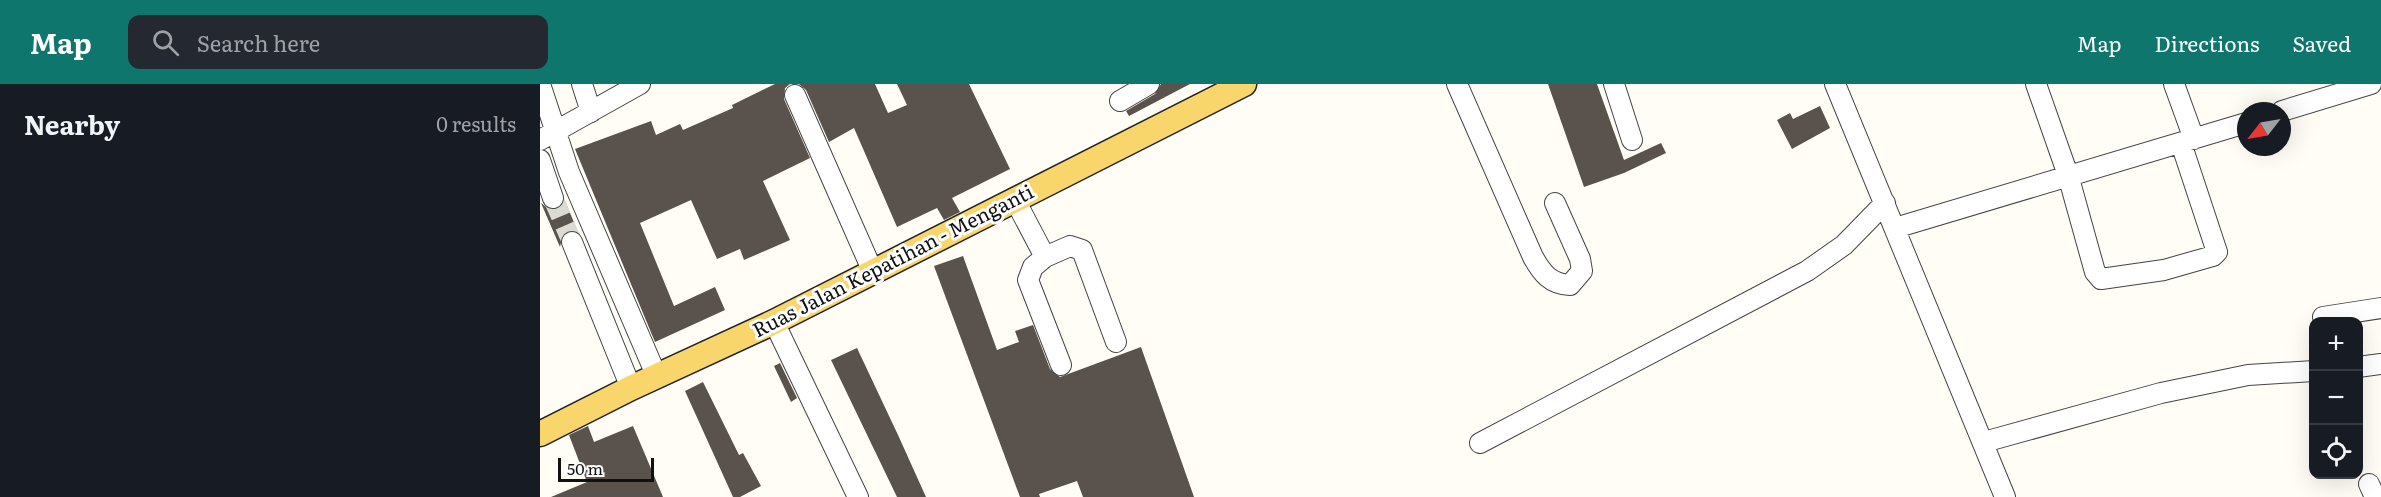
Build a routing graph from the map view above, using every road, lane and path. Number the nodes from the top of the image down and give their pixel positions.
1 (540, 84) edge
2 (582, 84) edge
3 (640, 84) edge
4 (1149, 84) edge
5 (1244, 84) edge
6 (1457, 84) edge
7 (1614, 84) edge
8 (1835, 84) edge
9 (2036, 84) edge
10 (2174, 84) edge
11 (2371, 84) edge
12 (1218, 90) edge
13 (795, 95) dead end
14 (1120, 100) dead end
15 (2291, 108) edge
16 (591, 112) junction
17 (2237, 126) edge
18 (548, 136) edge
19 (1632, 140) dead end
20 (2187, 141) junction
21 (540, 160) edge
22 (2068, 175) junction
23 (553, 198) tunnel mouth
24 (1015, 200) junction
25 (1555, 203) dead end
26 (1885, 203) junction
27 (1895, 228) junction
28 (572, 243) tunnel mouth
29 (1045, 257) junction
30 (873, 272) junction
31 (2381, 308) edge
32 (2323, 317) dead end
33 (774, 322) junction
34 (1116, 342) dead end
35 (2381, 364) edge
36 (1061, 365) dead end
37 (2363, 366) edge
38 (2309, 371) edge
39 (657, 377) junction
40 (631, 388) junction
41 (540, 434) edge
42 (1984, 442) junction
43 (1480, 443) dead end
44 (858, 497) edge
45 (2006, 497) edge

1 - 18 street
2 - 16 street
3 - 16 street
4 - 14 street
5 - 12 main road, Ruas Jalan Kepatihan - Menganti
6 - 25 street
7 - 19 street
8 - 26 street
9 - 22 street
10 - 20 street
11 - 15 street
12 - 24 main road, Ruas Jalan Kepatihan - Menganti
13 - 30 street
16 - 18 street
17 - 20 street
18 - 39 street
20 - 22 street
20 - 22 street
21 - 23 street
22 - 27 street
24 - 29 street
24 - 30 main road, Ruas Jalan Kepatihan - Menganti
26 - 27 street
26 - 43 street
27 - 42 street
28 - 40 street
29 - 34 street
29 - 36 street
30 - 33 main road, Ruas Jalan Kepatihan - Menganti
31 - 32 street
33 - 39 main road, Ruas Jalan Kepatihan - Menganti
33 - 44 street
35 - 37 street
38 - 42 street
39 - 40 main road, Ruas Jalan Kepatihan - Menganti
40 - 41 main road, Ruas Jalan Kepatihan - Menganti
42 - 45 street

